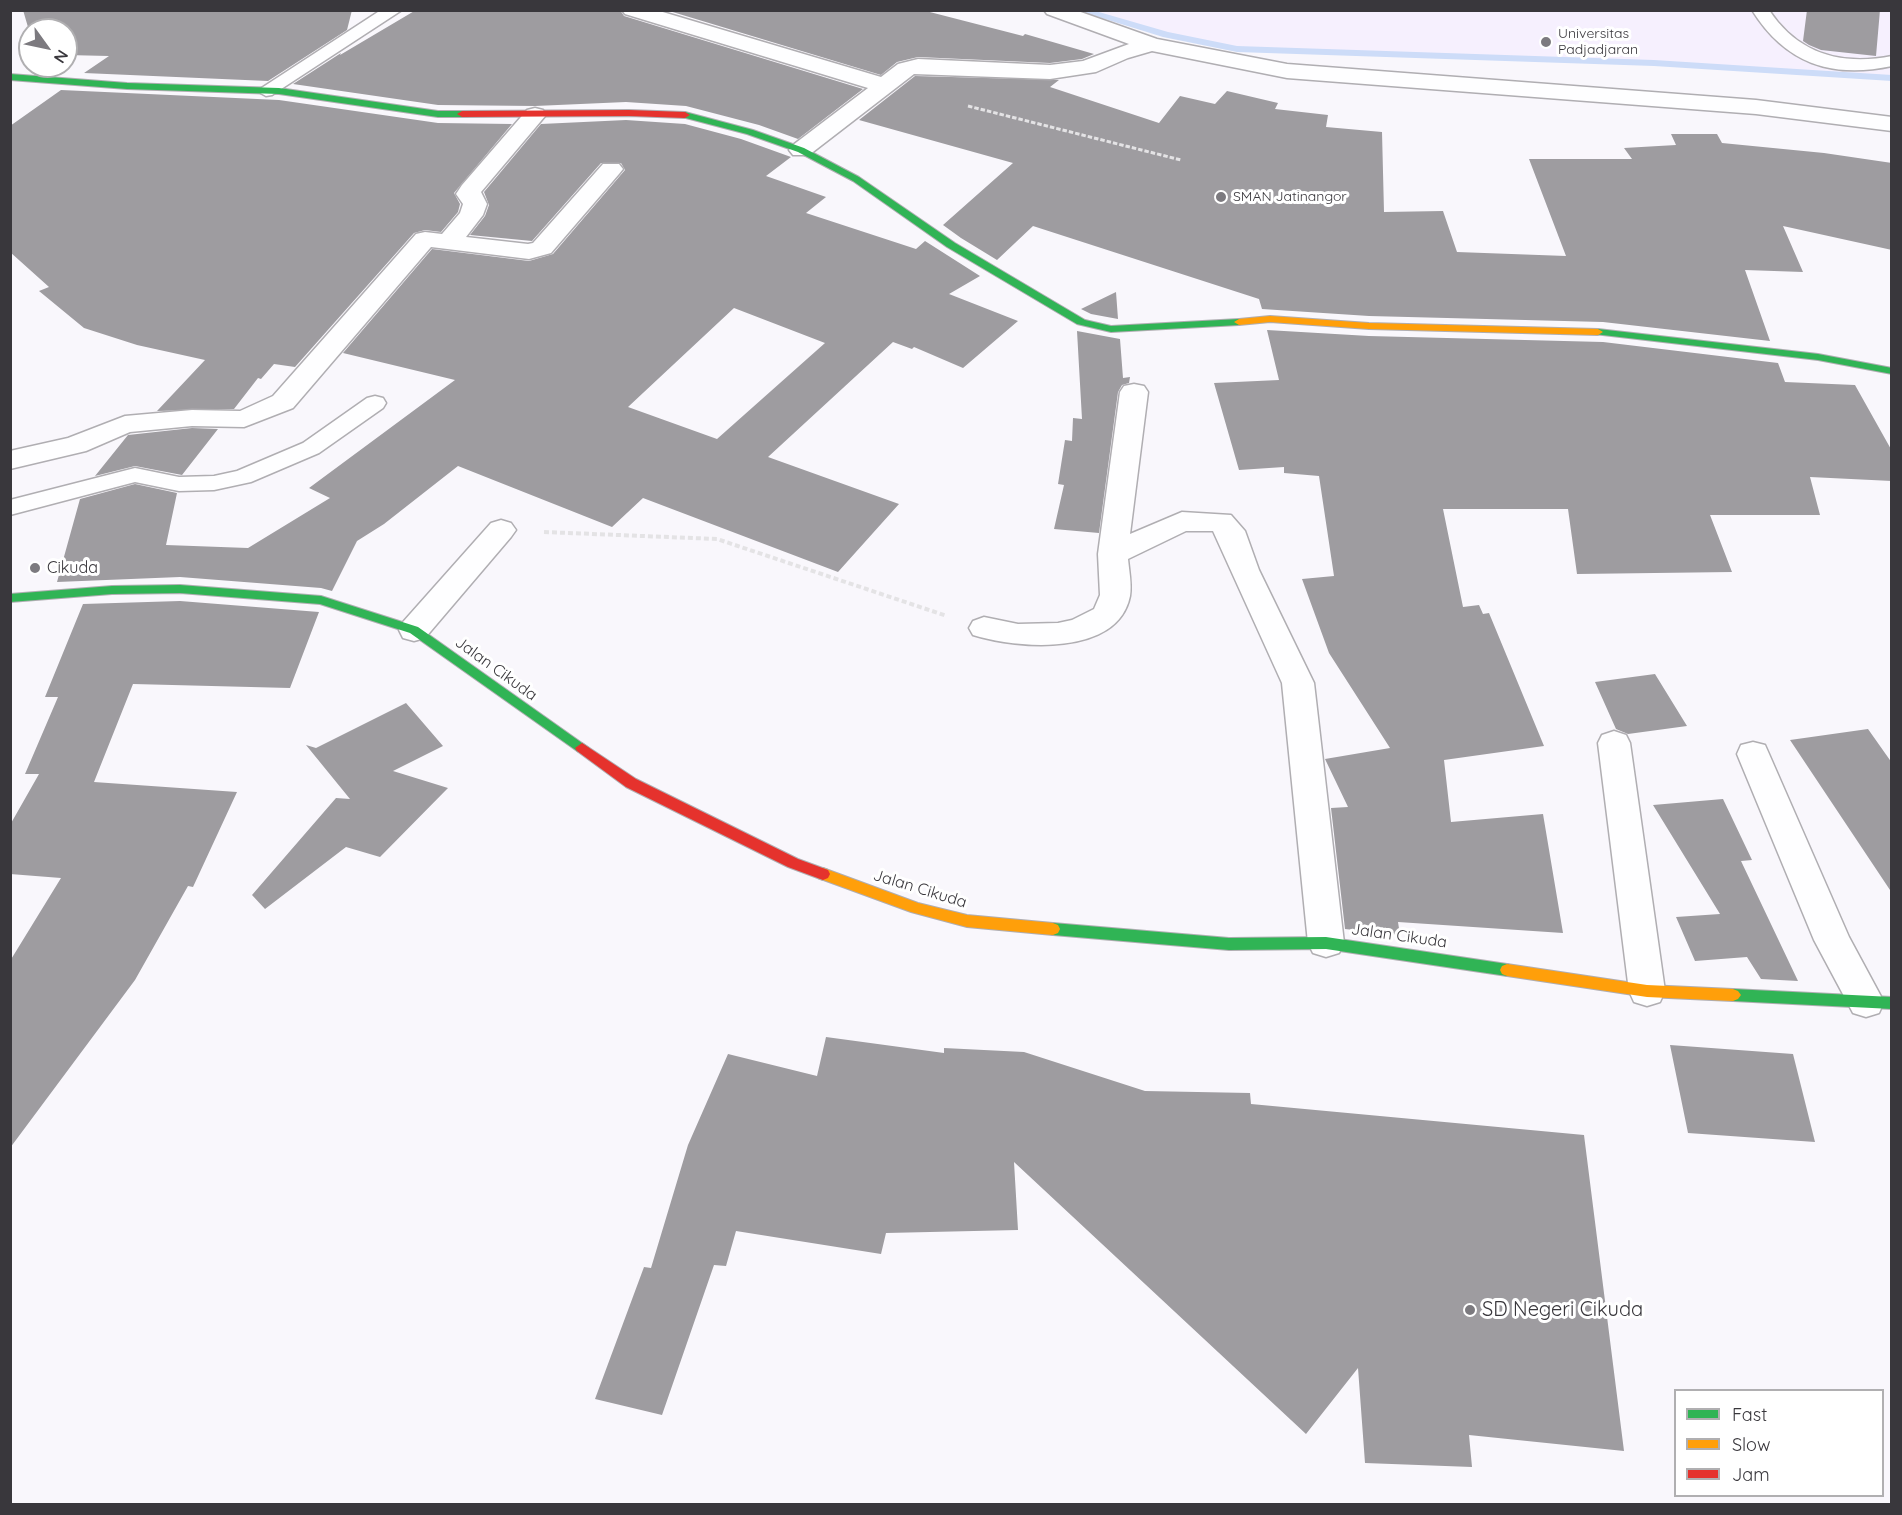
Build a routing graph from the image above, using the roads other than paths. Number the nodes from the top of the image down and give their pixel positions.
1 (394, 10) edge
2 (632, 10) edge
3 (1054, 10) edge
4 (1760, 10) edge
5 (1152, 45) junction
6 (1892, 61) edge
7 (10, 76) edge
8 (883, 85) junction
9 (266, 91) junction
10 (535, 115) junction
11 (1892, 124) edge
12 (801, 150) junction
13 (611, 169) dead end
14 (449, 241) junction
15 (1892, 371) edge
16 (1134, 392) dead end
17 (375, 403) dead end
18 (10, 460) edge
19 (10, 508) edge
20 (501, 530) road end
21 (1113, 554) junction
22 (10, 598) edge
23 (984, 628) road end
24 (414, 630) junction
25 (1614, 743) dead end
26 (1753, 754) dead end
27 (1326, 943) junction
28 (1647, 991) junction
29 (1879, 1003) edge

1 - 9 lane
2 - 8 street
3 - 5 street
4 - 6 lane
5 - 8 street
5 - 11 street
7 - 9 street
8 - 12 street
9 - 10 street
10 - 12 street
10 - 14 street
12 - 15 street
13 - 14 street
14 - 18 street
16 - 21 street
17 - 19 lane
20 - 24 street
21 - 23 street
21 - 27 street
22 - 24 street, Jalan Cikuda
24 - 27 street, Jalan Cikuda
25 - 28 street
26 - 29 street
27 - 28 street, Jalan Cikuda
28 - 29 street, Jalan Cikuda

